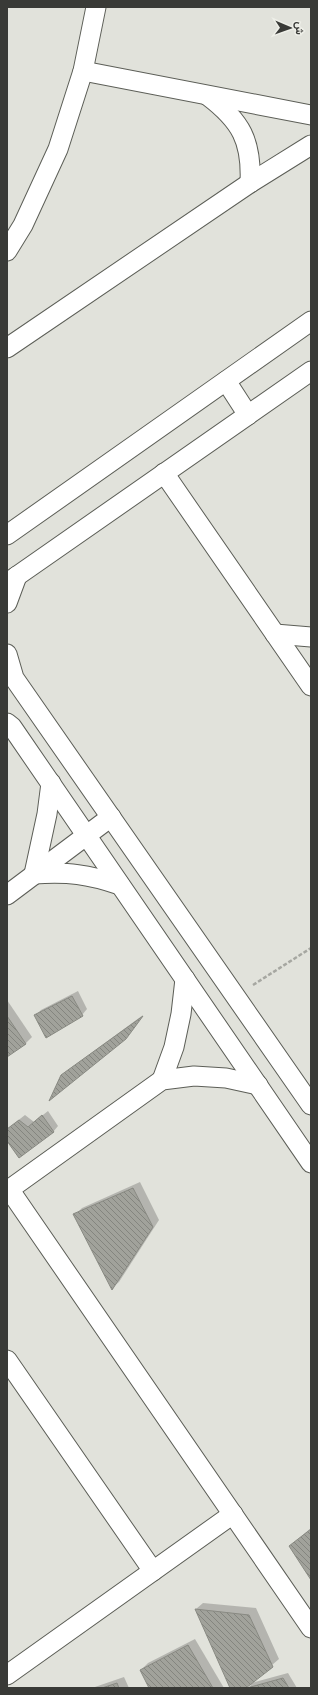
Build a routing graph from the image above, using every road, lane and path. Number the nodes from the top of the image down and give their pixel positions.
1 (96, 7) edge
2 (84, 71) junction
3 (207, 95) junction
4 (311, 115) edge
5 (311, 145) edge
6 (250, 183) junction
7 (7, 251) edge
8 (311, 321) edge
9 (7, 348) edge
10 (311, 371) edge
11 (226, 381) junction
12 (248, 415) junction
13 (164, 474) junction
14 (7, 535) edge
15 (12, 580) edge
16 (7, 604) edge
17 (275, 634) junction
18 (311, 637) edge
19 (7, 654) edge
20 (311, 686) edge
21 (7, 723) edge
22 (50, 783) junction
23 (111, 817) junction
24 (86, 836) junction
25 (34, 874) junction
26 (120, 885) junction
27 (7, 895) edge
28 (311, 948) edge
29 (185, 980) junction
30 (235, 996) junction
31 (162, 1080) junction
32 (258, 1086) junction
33 (311, 1105) edge
34 (311, 1163) edge
35 (8, 1190) edge
36 (7, 1360) edge
37 (233, 1514) junction
38 (153, 1571) junction
39 (311, 1628) edge
40 (7, 1675) edge

1 - 2 street
2 - 3 street
2 - 7 street
3 - 4 street
3 - 6 street
5 - 6 street
6 - 9 street
8 - 11 street
10 - 12 street
11 - 12 street
11 - 14 street
12 - 13 street
13 - 15 street
13 - 17 street
15 - 16 street
17 - 18 street
17 - 20 street
19 - 23 street
21 - 22 street
22 - 24 street
22 - 25 street
23 - 24 street
23 - 30 street
24 - 25 street
24 - 26 street
25 - 26 street
25 - 27 street
26 - 29 street
28 - 30 path
29 - 31 street
29 - 32 street
30 - 33 street
31 - 32 street
31 - 35 street
32 - 34 street
35 - 37 street
36 - 38 street
37 - 38 street
37 - 39 street
38 - 40 street

